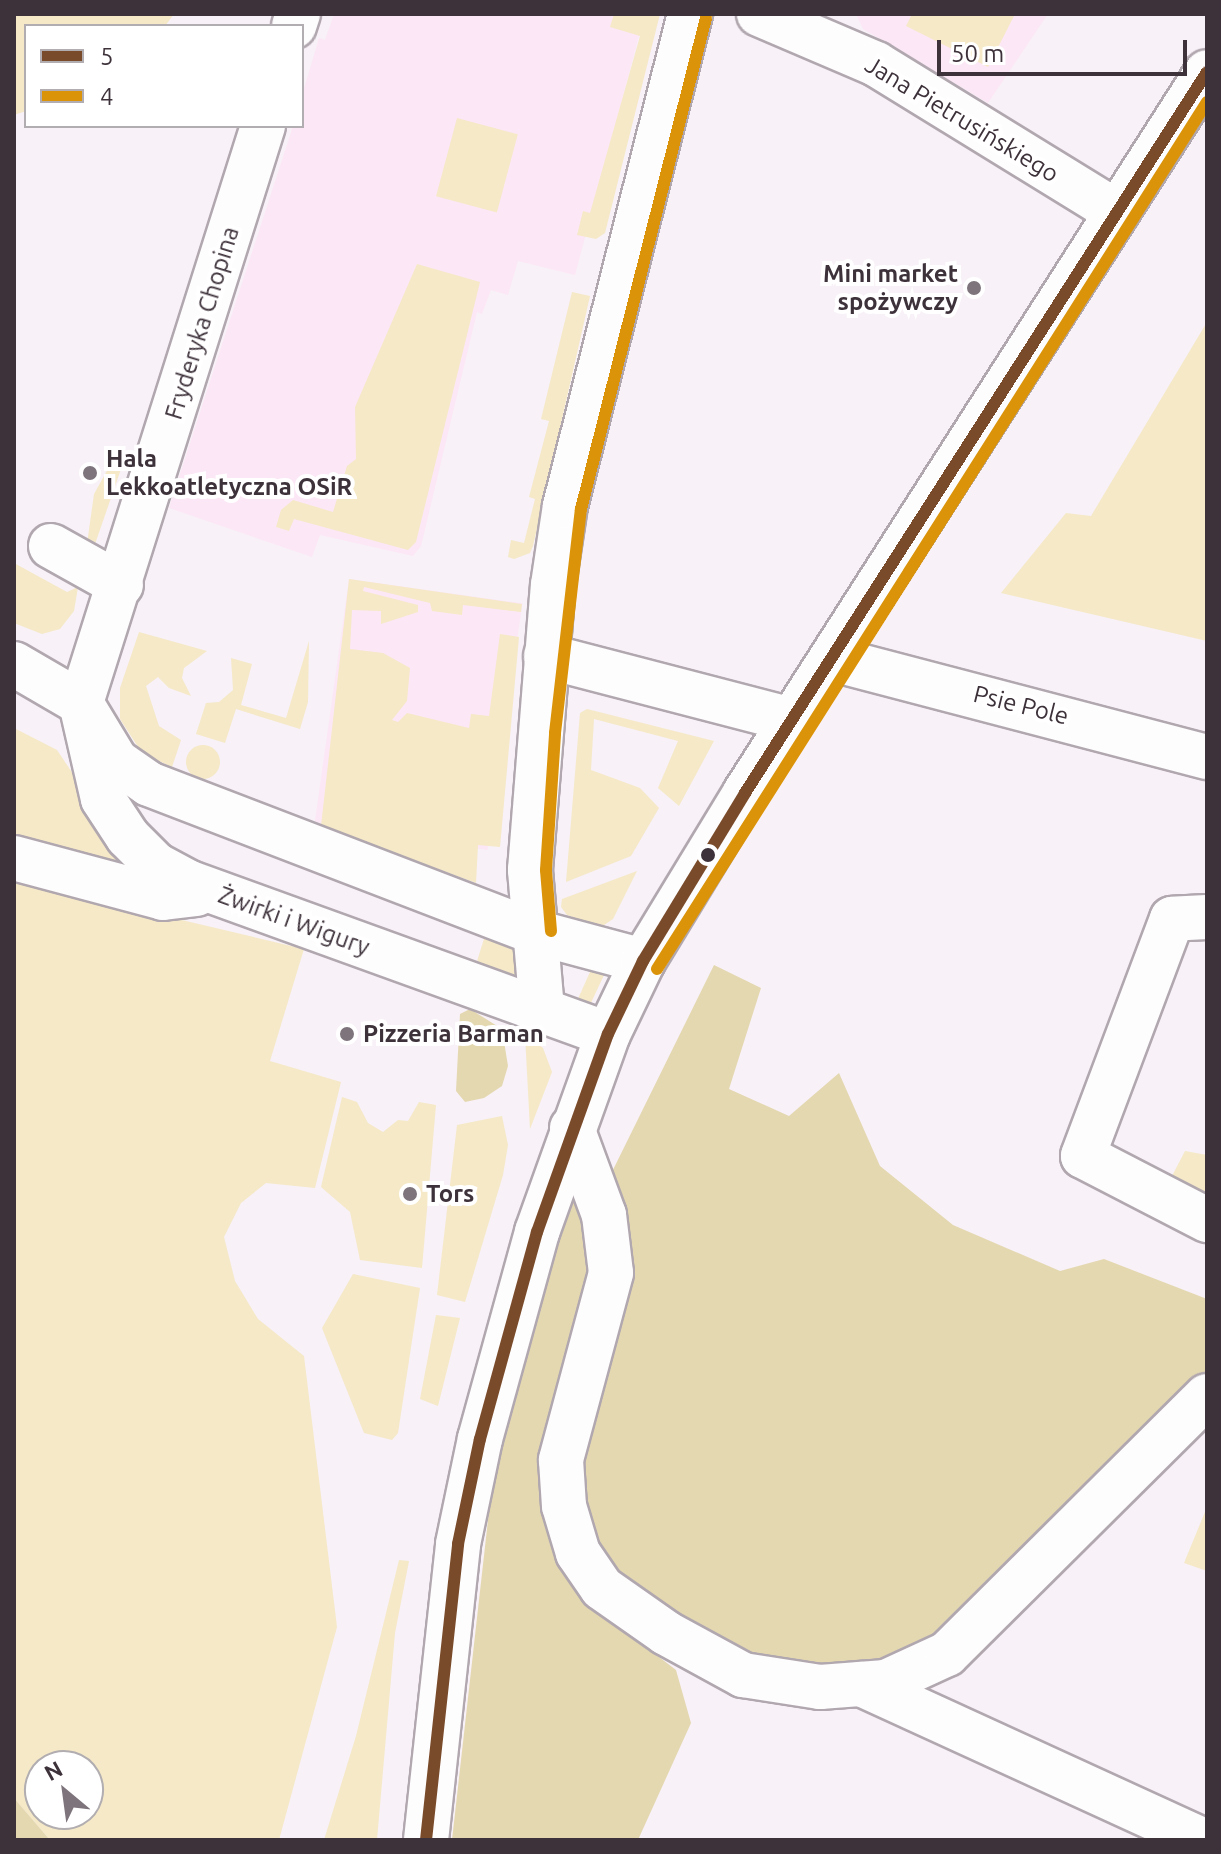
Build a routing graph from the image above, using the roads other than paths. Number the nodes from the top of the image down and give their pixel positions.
1 (690, 14) edge
2 (759, 14) edge
3 (1207, 72) edge
4 (262, 128) edge
5 (1117, 212) junction
6 (51, 546) dead end
7 (121, 585) junction
8 (546, 656) junction
9 (833, 659) junction
10 (14, 664) edge
11 (81, 703) junction
12 (792, 720) junction
13 (1207, 757) edge
14 (14, 858) edge
15 (207, 890) junction
16 (1207, 917) edge
17 (535, 932) junction
18 (643, 961) junction
19 (542, 1010) junction
20 (608, 1034) junction
21 (572, 1128) junction
22 (1207, 1220) edge
23 (1207, 1396) edge
24 (861, 1684) junction
25 (426, 1840) edge
26 (1201, 1840) edge

1 - 8 street
2 - 5 street, Jana Pietrusińskiego
3 - 5 street
4 - 7 street, Fryderyka Chopina
5 - 9 street
6 - 7 street
7 - 11 street, Fryderyka Chopina
8 - 12 street
8 - 17 street
9 - 12 street
9 - 13 street, Psie Pole
10 - 11 street
11 - 15 street, Żwirki i Wigury
11 - 17 street
12 - 18 street
14 - 15 street
15 - 19 street, Żwirki i Wigury
16 - 22 street
17 - 18 street
17 - 19 street
18 - 20 street
19 - 20 street, Żwirki i Wigury
20 - 21 street
21 - 24 street
21 - 25 street
23 - 24 street
24 - 26 street

